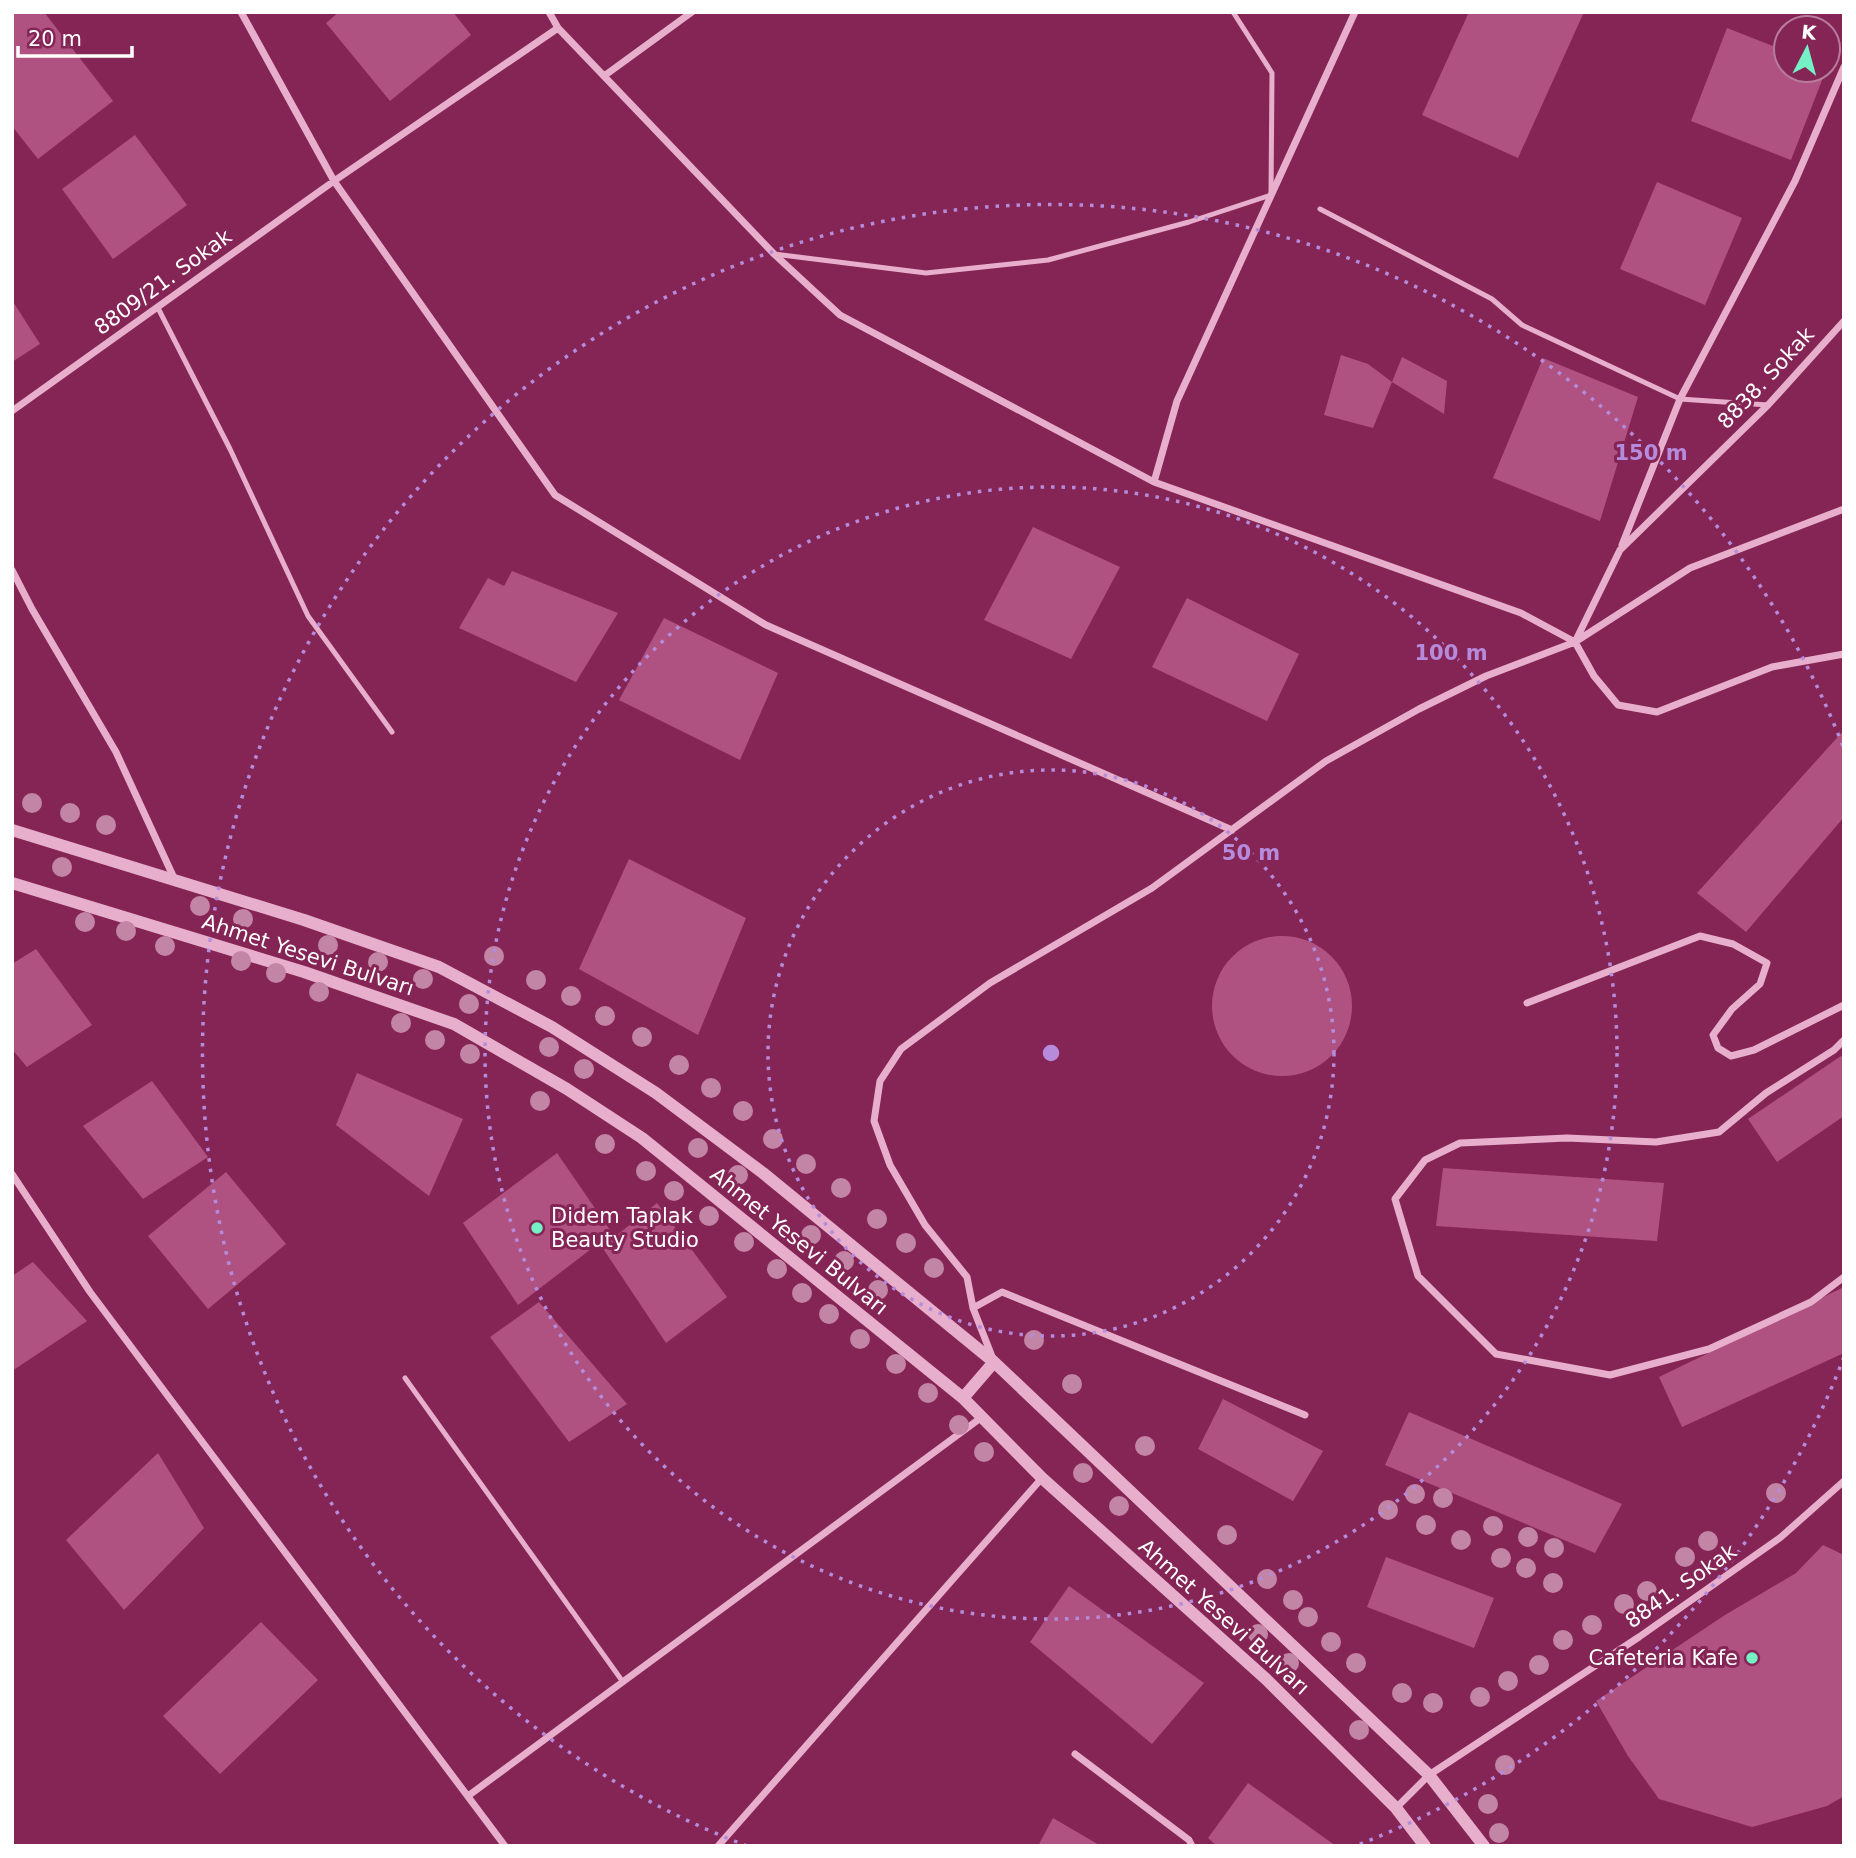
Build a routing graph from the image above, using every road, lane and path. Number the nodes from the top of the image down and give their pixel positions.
1 (241, 12) edge
2 (549, 12) edge
3 (692, 12) edge
4 (1233, 12) edge
5 (1355, 12) edge
6 (558, 28) junction
7 (1844, 67) edge
8 (604, 76) junction
9 (334, 181) junction
10 (1272, 195) junction
11 (1320, 209) dead end
12 (774, 254) junction
13 (158, 307) junction
14 (1844, 321) edge
15 (1680, 399) junction
16 (1768, 405) junction
17 (12, 411) edge
18 (1154, 482) junction
19 (1844, 509) edge
20 (1620, 550) junction
21 (12, 569) edge
22 (1575, 642) junction
23 (1844, 654) edge
24 (392, 732) dead end
25 (12, 830) edge
26 (1232, 830) junction
27 (174, 878) junction
28 (12, 883) edge
29 (1527, 1003) dead end
30 (1844, 1005) edge
31 (1844, 1040) edge
32 (12, 1174) edge
33 (1844, 1277) edge
34 (973, 1308) junction
35 (994, 1363) junction
36 (405, 1378) dead end
37 (963, 1398) junction
38 (1306, 1415) dead end
39 (982, 1417) junction
40 (1042, 1478) junction
41 (1844, 1481) edge
42 (623, 1682) junction
43 (1075, 1754) dead end
44 (1430, 1774) junction
45 (468, 1796) junction
46 (1396, 1808) junction
47 (505, 1846) edge
48 (718, 1846) edge
49 (1192, 1846) edge
50 (1426, 1846) edge
51 (1484, 1846) edge

1 - 9 street
2 - 6 street
3 - 8 street
4 - 10 lane
5 - 10 street
6 - 8 street
6 - 9 street, 8809/21. Sokak
7 - 15 street
8 - 12 street
9 - 13 street, 8809/21. Sokak
9 - 26 street
10 - 12 lane
10 - 18 street
11 - 15 lane
12 - 18 street
13 - 17 street, 8809/21. Sokak
13 - 24 lane
14 - 16 street, 8838. Sokak
15 - 16 lane
15 - 20 street
16 - 20 street, 8838. Sokak
18 - 22 street
19 - 22 street
20 - 22 street, 8838. Sokak
21 - 27 street
22 - 23 street
22 - 26 street
25 - 27 street
26 - 34 street
27 - 35 street
28 - 37 street, Ahmet Yesevi Bulvarı
29 - 30 street
31 - 33 street
32 - 45 street
34 - 35 street
34 - 38 street
35 - 37 street
35 - 44 street
36 - 42 lane
37 - 39 street, Ahmet Yesevi Bulvarı
39 - 40 street, Ahmet Yesevi Bulvarı
39 - 42 street
40 - 46 street, Ahmet Yesevi Bulvarı
40 - 48 street
41 - 44 street, 8841. Sokak
42 - 45 street
43 - 49 street
44 - 46 street, 8841. Sokak
44 - 51 street
45 - 47 street
46 - 50 street, Ahmet Yesevi Bulvarı

